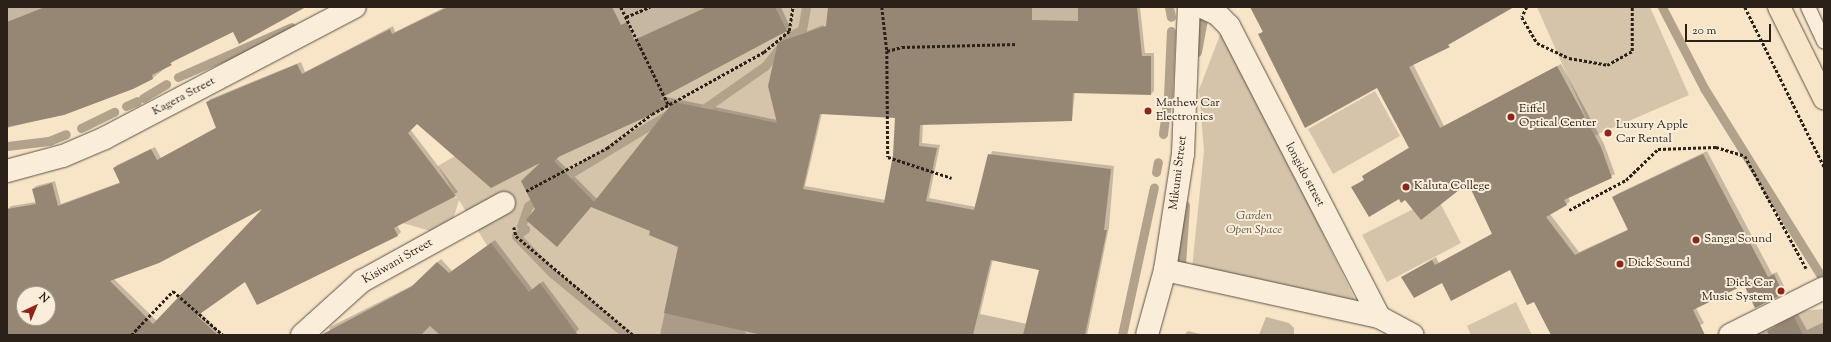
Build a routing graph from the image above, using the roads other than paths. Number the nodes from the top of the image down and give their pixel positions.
1 (355, 7) edge
2 (1189, 7) edge
3 (1202, 7) edge
4 (1780, 7) edge
5 (1808, 7) edge
6 (1824, 40) edge
7 (1824, 98) edge
8 (7, 171) edge
9 (504, 203) road end
10 (1164, 270) junction
11 (1821, 289) edge
12 (1379, 317) junction
13 (302, 335) edge
14 (1147, 335) edge
15 (1413, 335) edge
16 (1730, 335) edge

1 - 8 street, Kagera Street
2 - 10 street, Mikumi Street
3 - 12 street, longido street
4 - 7 highway
5 - 6 lane
9 - 13 street, Kisiwani Street
10 - 12 street
10 - 14 street, Mikumi Street
11 - 16 street
12 - 15 street

